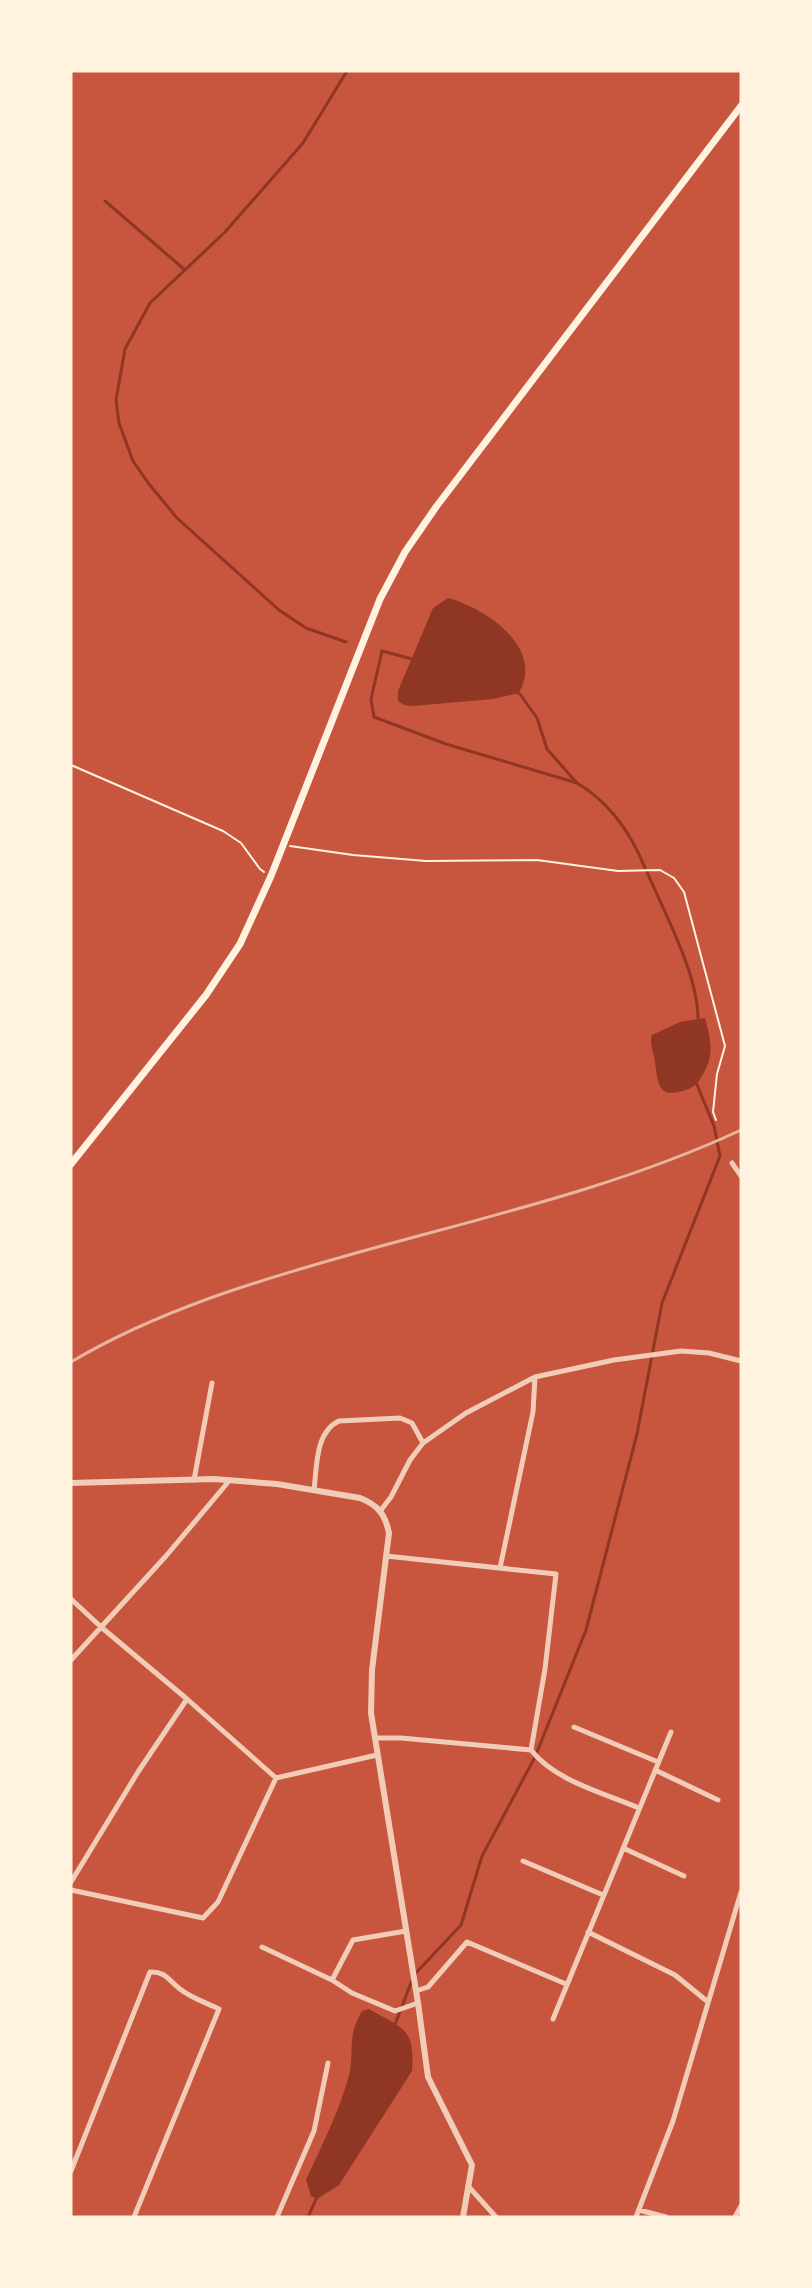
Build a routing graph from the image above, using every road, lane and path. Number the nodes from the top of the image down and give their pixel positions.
1 (741, 106) edge
2 (71, 765) edge
3 (283, 845) junction
4 (271, 876) junction
5 (716, 1120) dead end
6 (732, 1163) dead end
7 (71, 1164) edge
8 (741, 1176) edge
9 (741, 1361) edge
10 (535, 1377) junction
11 (212, 1383) dead end
12 (423, 1443) junction
13 (194, 1480) junction
14 (229, 1480) junction
15 (71, 1483) edge
16 (314, 1490) junction
17 (381, 1510) junction
18 (386, 1556) junction
19 (500, 1568) junction
20 (71, 1598) edge
21 (101, 1627) junction
22 (71, 1660) edge
23 (187, 1700) junction
24 (574, 1726) dead end
25 (671, 1732) dead end
26 (375, 1738) junction
27 (531, 1750) junction
28 (377, 1755) junction
29 (658, 1762) junction
30 (655, 1770) junction
31 (276, 1778) junction
32 (718, 1800) dead end
33 (639, 1808) junction
34 (623, 1848) junction
35 (523, 1862) dead end
36 (684, 1876) dead end
37 (71, 1882) edge
38 (71, 1890) edge
39 (741, 1892) edge
40 (603, 1895) junction
41 (406, 1931) junction
42 (588, 1932) junction
43 (262, 1948) dead end
44 (332, 1980) junction
45 (566, 1984) junction
46 (416, 1990) junction
47 (708, 2002) junction
48 (418, 2003) junction
49 (553, 2019) dead end
50 (328, 2063) dead end
51 (71, 2171) edge
52 (468, 2186) junction
53 (741, 2206) edge
54 (640, 2210) junction
55 (134, 2217) edge
56 (277, 2217) edge
57 (463, 2217) edge
58 (496, 2217) edge
59 (636, 2217) edge
60 (666, 2217) edge
61 (735, 2217) edge

1 - 3 main road
2 - 4 path
3 - 4 main road
3 - 5 path
4 - 7 main road
6 - 8 street
9 - 10 street
10 - 12 street
10 - 19 street
11 - 13 street
12 - 16 street
12 - 17 street
13 - 14 street
13 - 15 street
14 - 16 street
14 - 21 street
16 - 17 street
17 - 18 street
18 - 19 street
18 - 26 street
19 - 27 street
20 - 21 street
21 - 22 street
21 - 23 street
23 - 31 street
23 - 37 street
24 - 29 street
25 - 29 street
26 - 27 street
26 - 28 street
27 - 33 street
28 - 31 street
28 - 41 street
29 - 30 street
30 - 32 street
30 - 33 street
31 - 38 street
33 - 34 street
34 - 36 street
34 - 40 street
35 - 40 street
39 - 47 street
40 - 42 street
41 - 44 street
41 - 46 street
42 - 45 street
42 - 47 street
43 - 44 street
44 - 48 street
45 - 46 street
45 - 49 street
46 - 48 street
47 - 54 street
48 - 52 street
50 - 56 street
51 - 55 street
52 - 57 street
52 - 58 street
53 - 61 street
54 - 59 street
54 - 60 street

